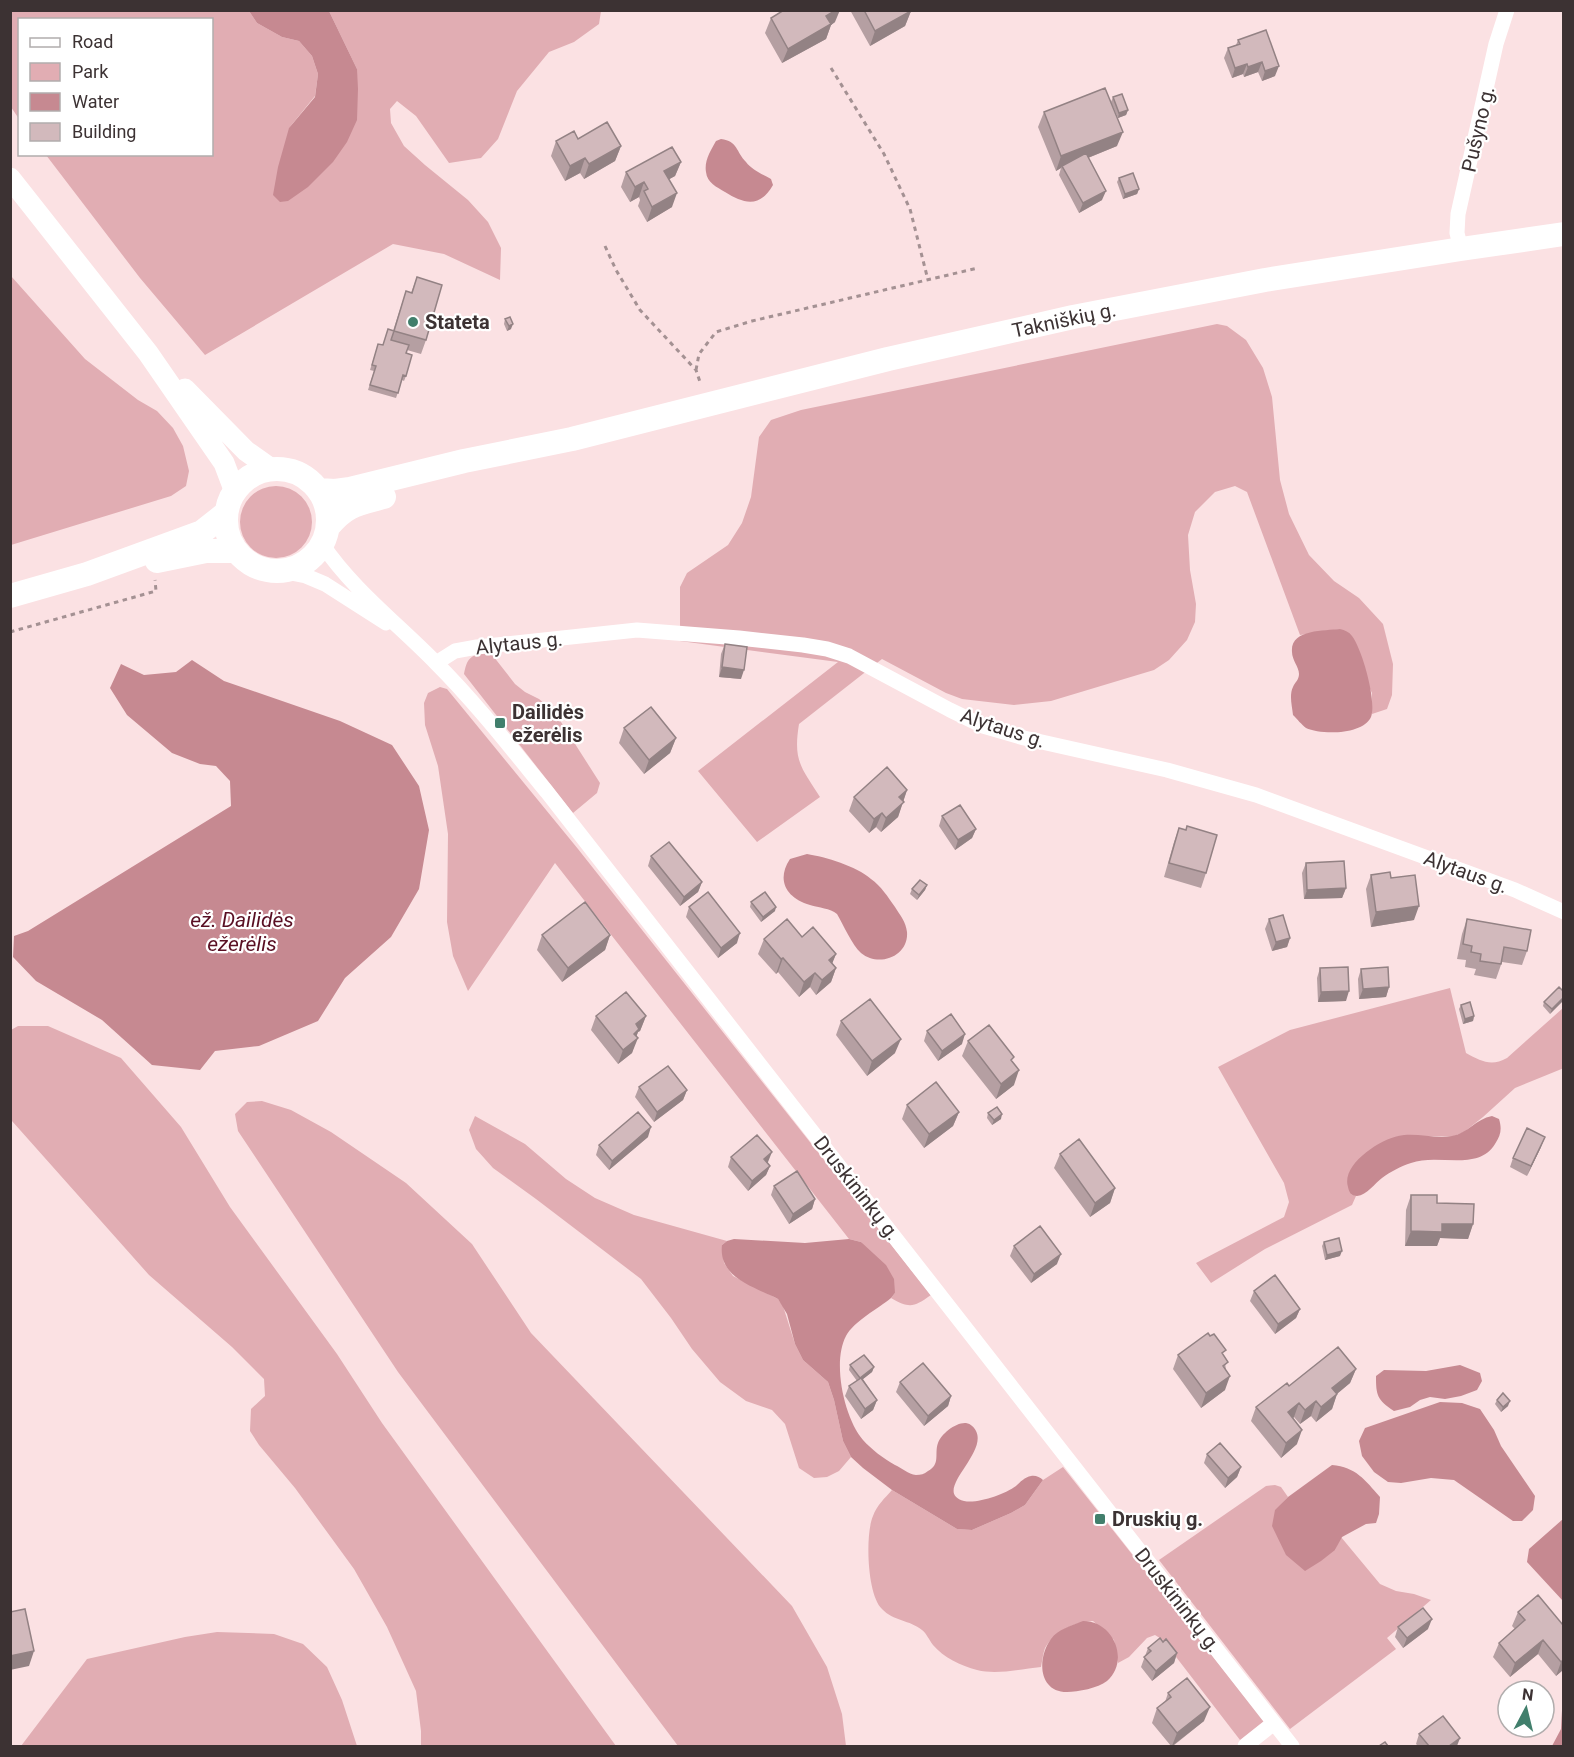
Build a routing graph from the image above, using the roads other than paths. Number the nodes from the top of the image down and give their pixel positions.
1 (1508, 10) edge
2 (10, 178) edge
3 (1563, 234) edge
4 (1461, 249) junction
5 (148, 353) junction
6 (572, 439) junction
7 (273, 470) junction
8 (318, 490) junction
9 (230, 502) junction
10 (325, 536) junction
11 (236, 551) junction
12 (281, 572) junction
13 (87, 574) junction
14 (10, 596) edge
15 (411, 640) junction
16 (436, 663) junction
17 (1563, 912) edge
18 (1274, 1723) junction
19 (1245, 1746) edge
20 (1292, 1746) edge

1 - 4 street, Pušyno g.
2 - 5 main road
3 - 4 main road, Takniškių g.
4 - 6 main road, Takniškių g.
5 - 7 main road
5 - 9 main road
6 - 8 main road
6 - 10 main road
7 - 8 main road
7 - 9 main road
8 - 10 main road
9 - 11 main road
9 - 13 main road
10 - 12 main road
10 - 15 street
11 - 12 main road
11 - 13 main road
12 - 15 street
13 - 14 main road
15 - 16 street, Druskininkų g.
16 - 17 street, Alytaus g.
16 - 18 street, Druskininkų g.
18 - 19 street
18 - 20 street, Druskininkų g.

